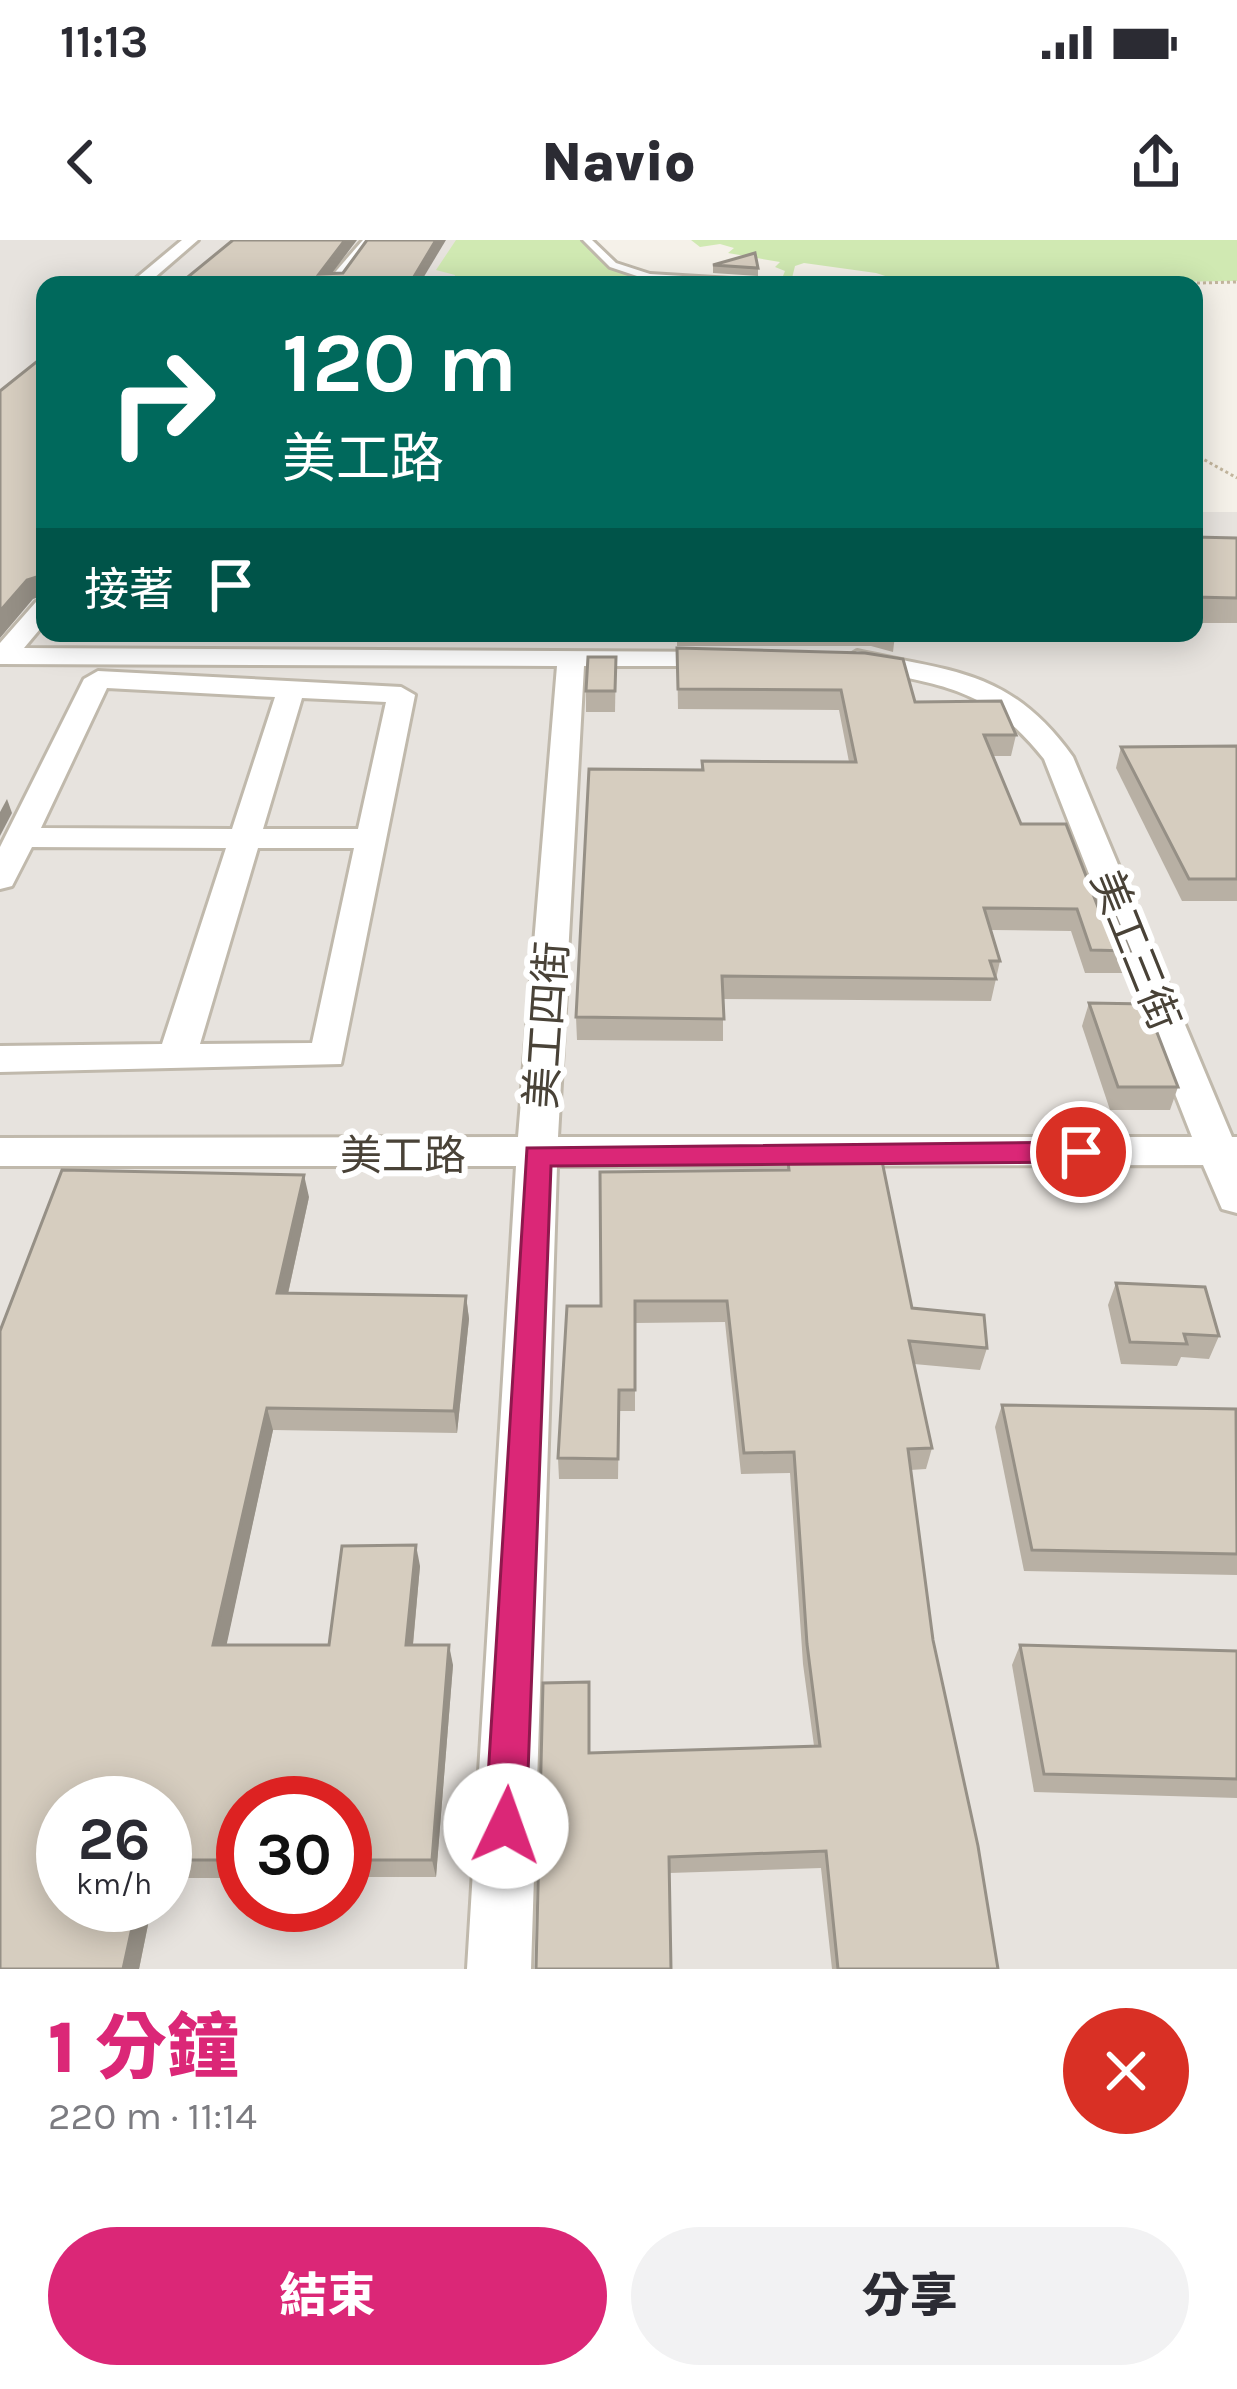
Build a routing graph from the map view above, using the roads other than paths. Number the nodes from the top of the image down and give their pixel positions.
1 (191, 240) edge
2 (371, 240) edge
3 (587, 240) edge
4 (147, 276) edge
5 (340, 276) edge
6 (646, 276) edge
7 (36, 617) edge
8 (1, 656) edge
9 (571, 657) junction
10 (756, 659) edge
11 (825, 659) edge
12 (292, 688) junction
13 (21, 837) junction
14 (245, 839) junction
15 (372, 839) junction
16 (0, 879) edge
17 (177, 1057) junction
18 (0, 1059) edge
19 (1227, 1151) edge
20 (0, 1152) edge
21 (537, 1156) junction
22 (1237, 1198) edge
23 (499, 1969) edge

1 - 4 street
2 - 5 street
3 - 6 lane
7 - 8 street
8 - 9 street
9 - 10 street
9 - 21 street, 美工四街
11 - 19 street, 美工三街
12 - 13 street
12 - 14 street
12 - 15 street
13 - 14 street
13 - 16 street
14 - 15 street
14 - 17 street
15 - 17 street
17 - 18 street
19 - 21 street, 美工路
19 - 22 street, 美工三街
20 - 21 street, 美工路
21 - 23 street, 美工四街

